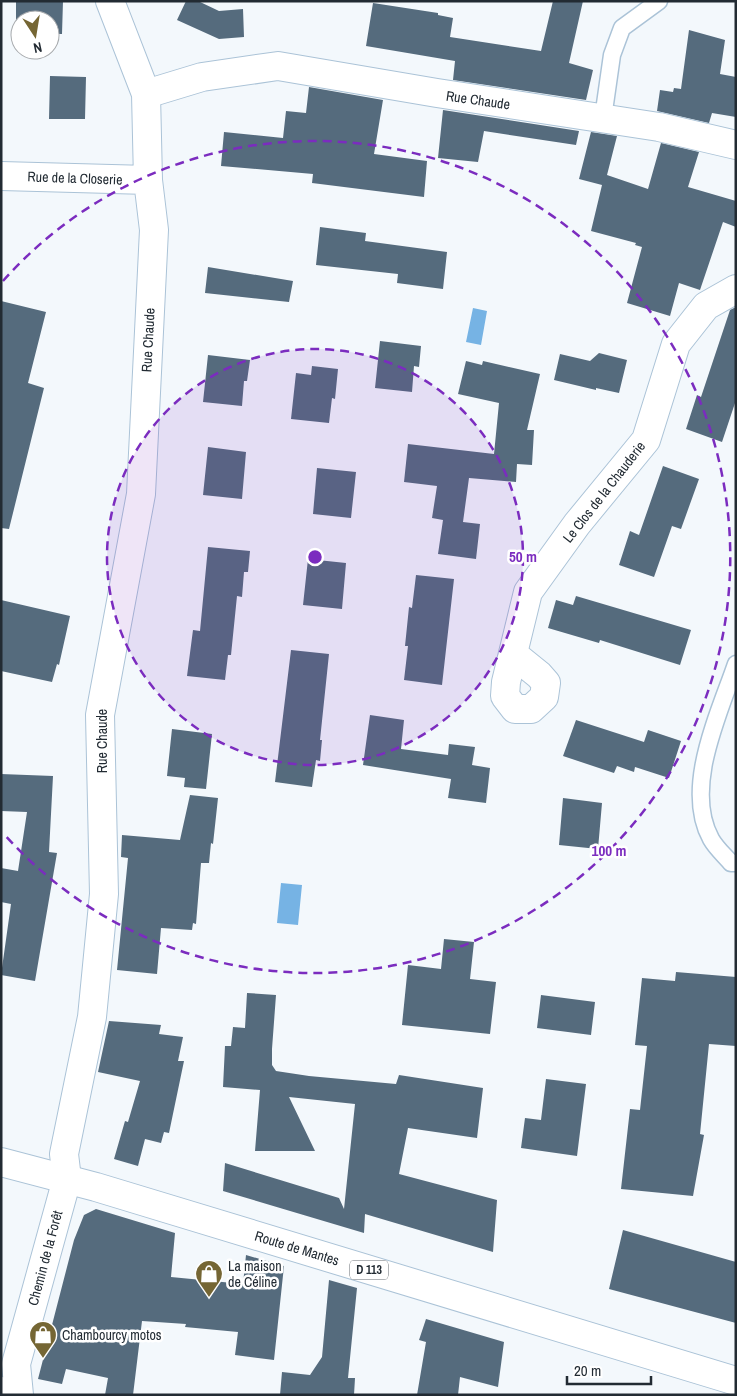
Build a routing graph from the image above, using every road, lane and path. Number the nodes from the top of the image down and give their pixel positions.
1 (110, 1) edge
2 (659, 1) edge
3 (146, 94) junction
4 (603, 118) junction
5 (736, 145) edge
6 (1, 176) edge
7 (148, 180) junction
8 (736, 289) edge
9 (513, 654) dead end
10 (736, 664) edge
11 (736, 864) edge
12 (1, 1162) edge
13 (67, 1180) junction
14 (736, 1380) edge
15 (1, 1390) edge
16 (12, 1395) edge
17 (19, 1395) edge

1 - 3 street
2 - 4 lane
3 - 4 street, Rue Chaude
3 - 7 street, Rue Chaude
4 - 5 street, Rue Chaude
6 - 7 street, Rue de la Closerie
7 - 13 street, Rue Chaude
8 - 9 street, Le Clos de la Chauderie
10 - 11 lane
12 - 13 street, Route de Mantes / D 113
13 - 14 street, Route de Mantes / D 113
13 - 17 street, Chemin de la Forêt
15 - 16 street

